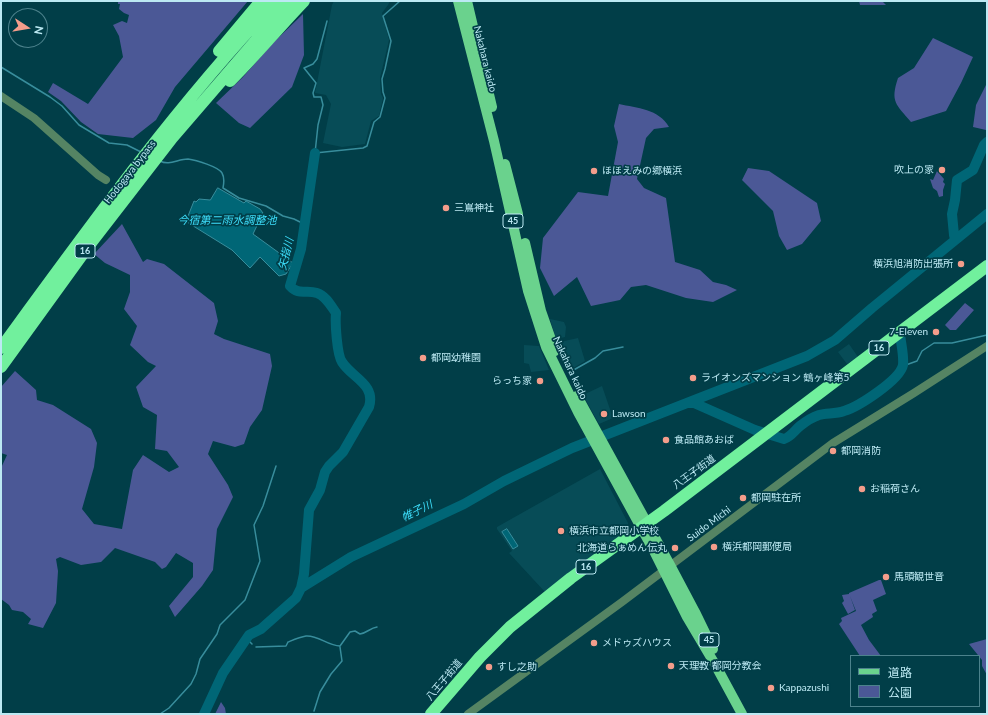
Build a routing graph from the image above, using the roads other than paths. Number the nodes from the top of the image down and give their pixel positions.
1 (261, 1) edge
2 (276, 1) edge
3 (290, 1) edge
4 (304, 1) edge
5 (458, 1) edge
6 (467, 1) edge
7 (1, 96) edge
8 (172, 138) junction
9 (145, 154) junction
10 (106, 180) dead end
11 (987, 266) edge
12 (987, 346) edge
13 (1, 348) edge
14 (1, 367) edge
15 (593, 433) junction
16 (644, 525) junction
17 (667, 567) junction
18 (431, 714) edge
19 (468, 714) edge
20 (742, 714) edge
21 (749, 714) edge

1 - 9 highway
2 - 9 highway, Hodogaya bypass / 16
3 - 8 highway, Hodogaya bypass / 16
4 - 8 highway
5 - 15 main road, Nakahara kaido / 45
6 - 15 main road, Nakahara kaido / 45
7 - 10 street
8 - 14 highway, Hodogaya bypass / 16
9 - 13 highway, Hodogaya bypass / 16
11 - 16 highway, 八王子街道 / 16
12 - 17 street, Suido Michi
15 - 16 main road, Nakahara kaido / 45
16 - 17 main road, Nakahara kaido / 45
16 - 18 highway, 八王子街道 / 16
17 - 19 street, Suido Michi
17 - 20 main road, Nakahara kaido / 45
17 - 21 main road, Nakahara kaido / 45

